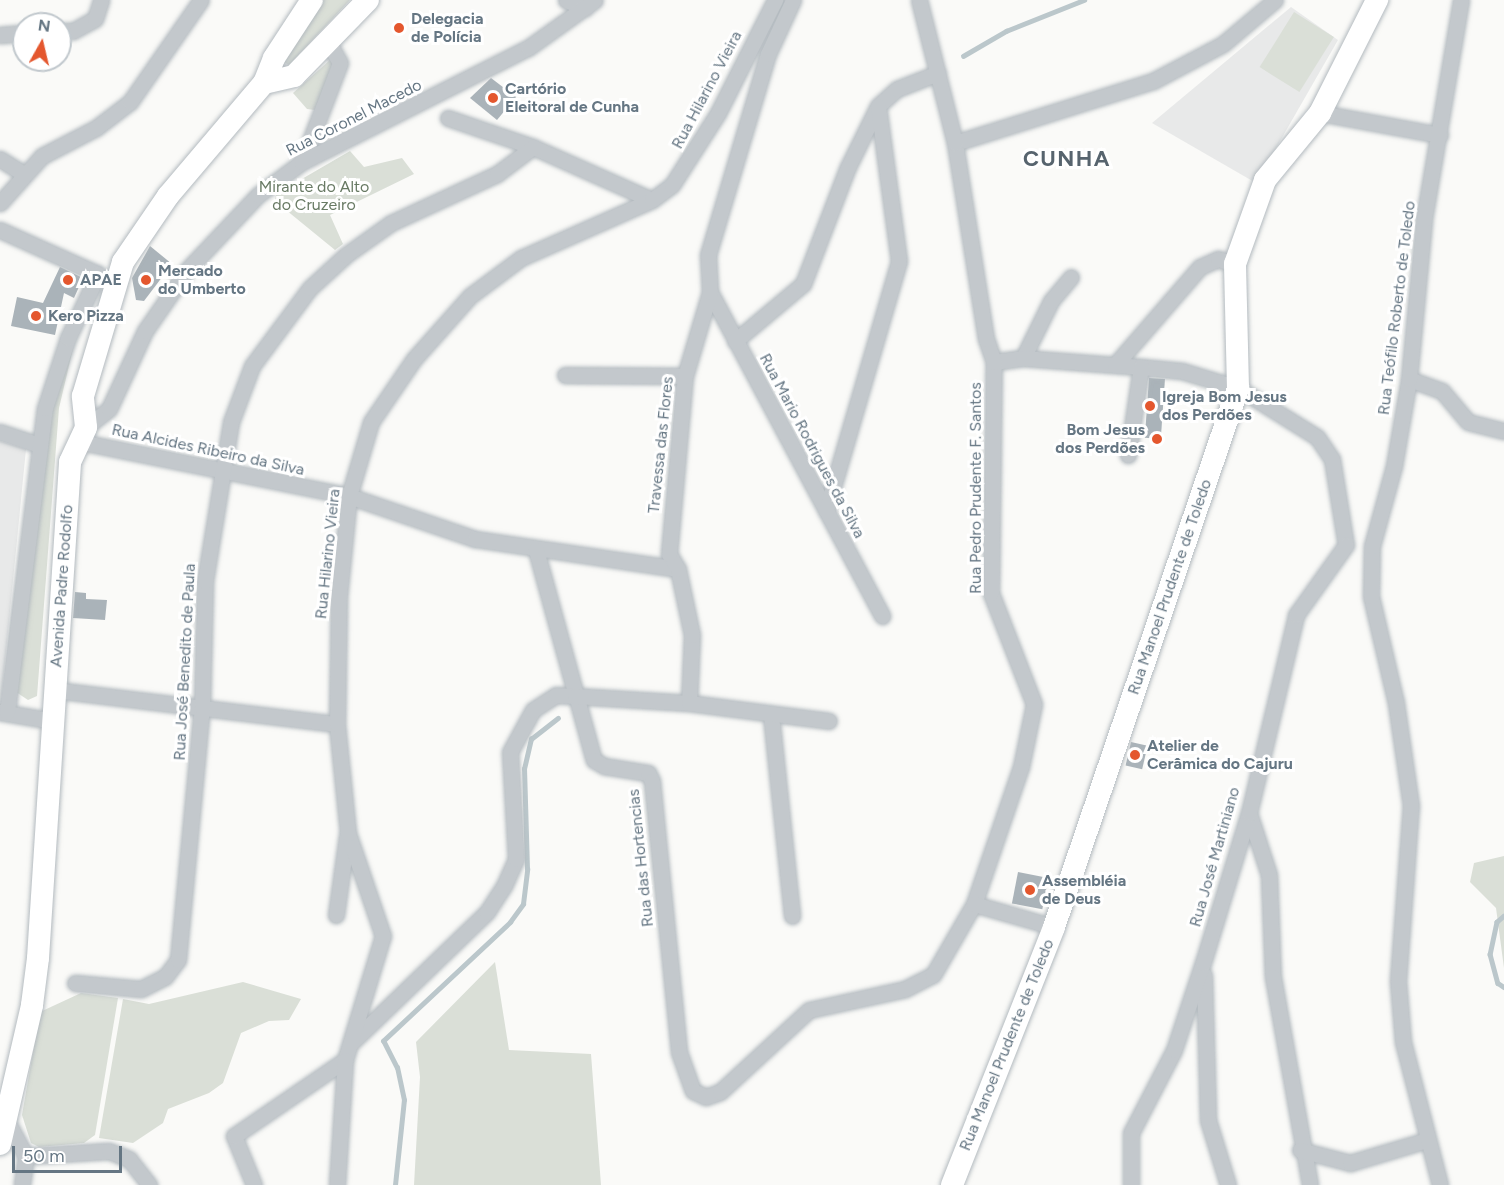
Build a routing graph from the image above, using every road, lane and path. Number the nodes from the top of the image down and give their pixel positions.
1 (101, 0) edge
2 (201, 0) edge
3 (312, 0) edge
4 (368, 0) edge
5 (566, 0) edge
6 (775, 0) edge
7 (793, 0) edge
8 (919, 0) edge
9 (1275, 0) edge
10 (1377, 0) edge
11 (1461, 0) edge
12 (590, 4) edge
13 (72, 31) edge
14 (329, 43) junction
15 (938, 73) junction
16 (264, 83) junction
17 (878, 106) junction
18 (1320, 112) junction
19 (448, 118) dead end
20 (1440, 135) junction
21 (955, 143) junction
22 (533, 147) junction
23 (0, 159) edge
24 (302, 162) junction
25 (24, 174) junction
26 (652, 200) junction
27 (0, 203) edge
28 (0, 230) edge
29 (123, 262) junction
30 (1235, 264) junction
31 (98, 274) junction
32 (1071, 277) dead end
33 (710, 292) junction
34 (735, 341) junction
35 (1023, 358) junction
36 (994, 362) junction
37 (1115, 365) junction
38 (1141, 367) junction
39 (565, 375) dead end
40 (685, 376) junction
41 (1409, 379) junction
42 (1238, 388) junction
43 (1504, 431) edge
44 (0, 432) edge
45 (84, 435) junction
46 (39, 445) junction
47 (1128, 455) dead end
48 (221, 473) junction
49 (349, 496) junction
50 (826, 511) junction
51 (1346, 545) junction
52 (1372, 546) junction
53 (536, 550) junction
54 (678, 569) junction
55 (882, 616) dead end
56 (55, 690) junction
57 (575, 696) junction
58 (689, 703) junction
59 (202, 707) junction
60 (3, 712) edge
61 (771, 715) junction
62 (829, 721) dead end
63 (53, 722) junction
64 (337, 724) junction
65 (1249, 813) junction
66 (348, 833) junction
67 (974, 904) junction
68 (336, 915) dead end
69 (792, 916) dead end
70 (1054, 927) junction
71 (1203, 963) junction
72 (75, 983) dead end
73 (350, 1044) junction
74 (345, 1060) junction
75 (703, 1096) joint
76 (8, 1121) junction
77 (1427, 1140) junction
78 (0, 1144) edge
79 (1300, 1150) junction
80 (26, 1156) junction
81 (22, 1185) edge
82 (148, 1185) edge
83 (254, 1185) edge
84 (337, 1185) edge
85 (952, 1185) edge
86 (1131, 1185) edge
87 (1228, 1185) edge
88 (1310, 1185) edge
89 (1440, 1185) edge

1 - 13 street
2 - 25 street
3 - 16 street, Avenida Padre Rodolfo
4 - 14 street
5 - 12 street
6 - 26 street, Rua Hilarino Vieira
7 - 33 street, Travessa das Flores
8 - 15 street, Rua Pedro Prudente F. Santos
9 - 21 street
10 - 18 street, Rua Manoel Prudente de Toledo
11 - 20 street, Rua Teófilo Roberto de Toledo
12 - 24 street, Rua Coronel Macedo
14 - 16 street
14 - 24 street
15 - 17 street
15 - 21 street, Rua Pedro Prudente F. Santos
16 - 29 street, Avenida Padre Rodolfo
17 - 34 street
17 - 50 street
18 - 20 street
18 - 30 street, Rua Manoel Prudente de Toledo
19 - 22 street
20 - 41 street, Rua Teófilo Roberto de Toledo
21 - 36 street, Rua Pedro Prudente F. Santos
22 - 26 street
22 - 48 street, Rua José Benedito de Paula
23 - 25 street
24 - 45 street, Rua Coronel Macedo
25 - 27 street
26 - 49 street, Rua Hilarino Vieira
28 - 31 street
29 - 31 street
29 - 45 street, Avenida Padre Rodolfo
30 - 37 street
30 - 42 street, Rua Manoel Prudente de Toledo
31 - 46 street
32 - 35 street
33 - 34 street, Rua Mario Rodrigues da Silva
33 - 40 street, Travessa das Flores
34 - 50 street, Rua Mario Rodrigues da Silva
35 - 36 street
35 - 37 street
36 - 67 street, Rua Pedro Prudente F. Santos
37 - 38 street
38 - 42 street
38 - 47 street
39 - 40 street
40 - 54 street, Travessa das Flores
41 - 43 street
41 - 52 street, Rua Teófilo Roberto de Toledo
42 - 51 street
42 - 70 street, Rua Manoel Prudente de Toledo
44 - 46 street
45 - 48 street, Rua Alcides Ribeiro da Silva
45 - 56 street, Avenida Padre Rodolfo
46 - 60 street
48 - 49 street, Rua Alcides Ribeiro da Silva
48 - 59 street, Rua José Benedito de Paula
49 - 53 street, Rua Alcides Ribeiro da Silva
49 - 64 street, Rua Hilarino Vieira
50 - 55 street, Rua Mario Rodrigues da Silva
51 - 52 street
51 - 65 street, Rua José Martiniano
52 - 77 street, Rua Teófilo Roberto de Toledo
53 - 54 street, Rua Alcides Ribeiro da Silva
53 - 57 street, Rua das Hortencias
54 - 58 street, Travessa das Flores
56 - 59 street
56 - 63 street, Avenida Padre Rodolfo
57 - 58 street
57 - 73 street
57 - 75 street, Rua das Hortencias
58 - 61 street
59 - 64 street
59 - 72 street, Rua José Benedito de Paula
60 - 63 street
61 - 62 street
61 - 69 street
63 - 76 street, Avenida Padre Rodolfo
64 - 66 street, Rua Hilarino Vieira
65 - 71 street, Rua José Martiniano
65 - 79 street
66 - 68 street
66 - 73 street, Rua Hilarino Vieira
67 - 70 street
67 - 75 street, Rua Pedro Prudente F. Santos
70 - 85 street, Rua Manoel Prudente de Toledo
71 - 86 street, Rua José Martiniano
71 - 87 street
73 - 74 street, Rua Hilarino Vieira
74 - 83 street
74 - 84 street, Rua Hilarino Vieira
76 - 78 street, Avenida Padre Rodolfo
76 - 80 street
77 - 79 street
77 - 89 street, Rua Teófilo Roberto de Toledo
79 - 88 street
80 - 81 street
80 - 82 street

